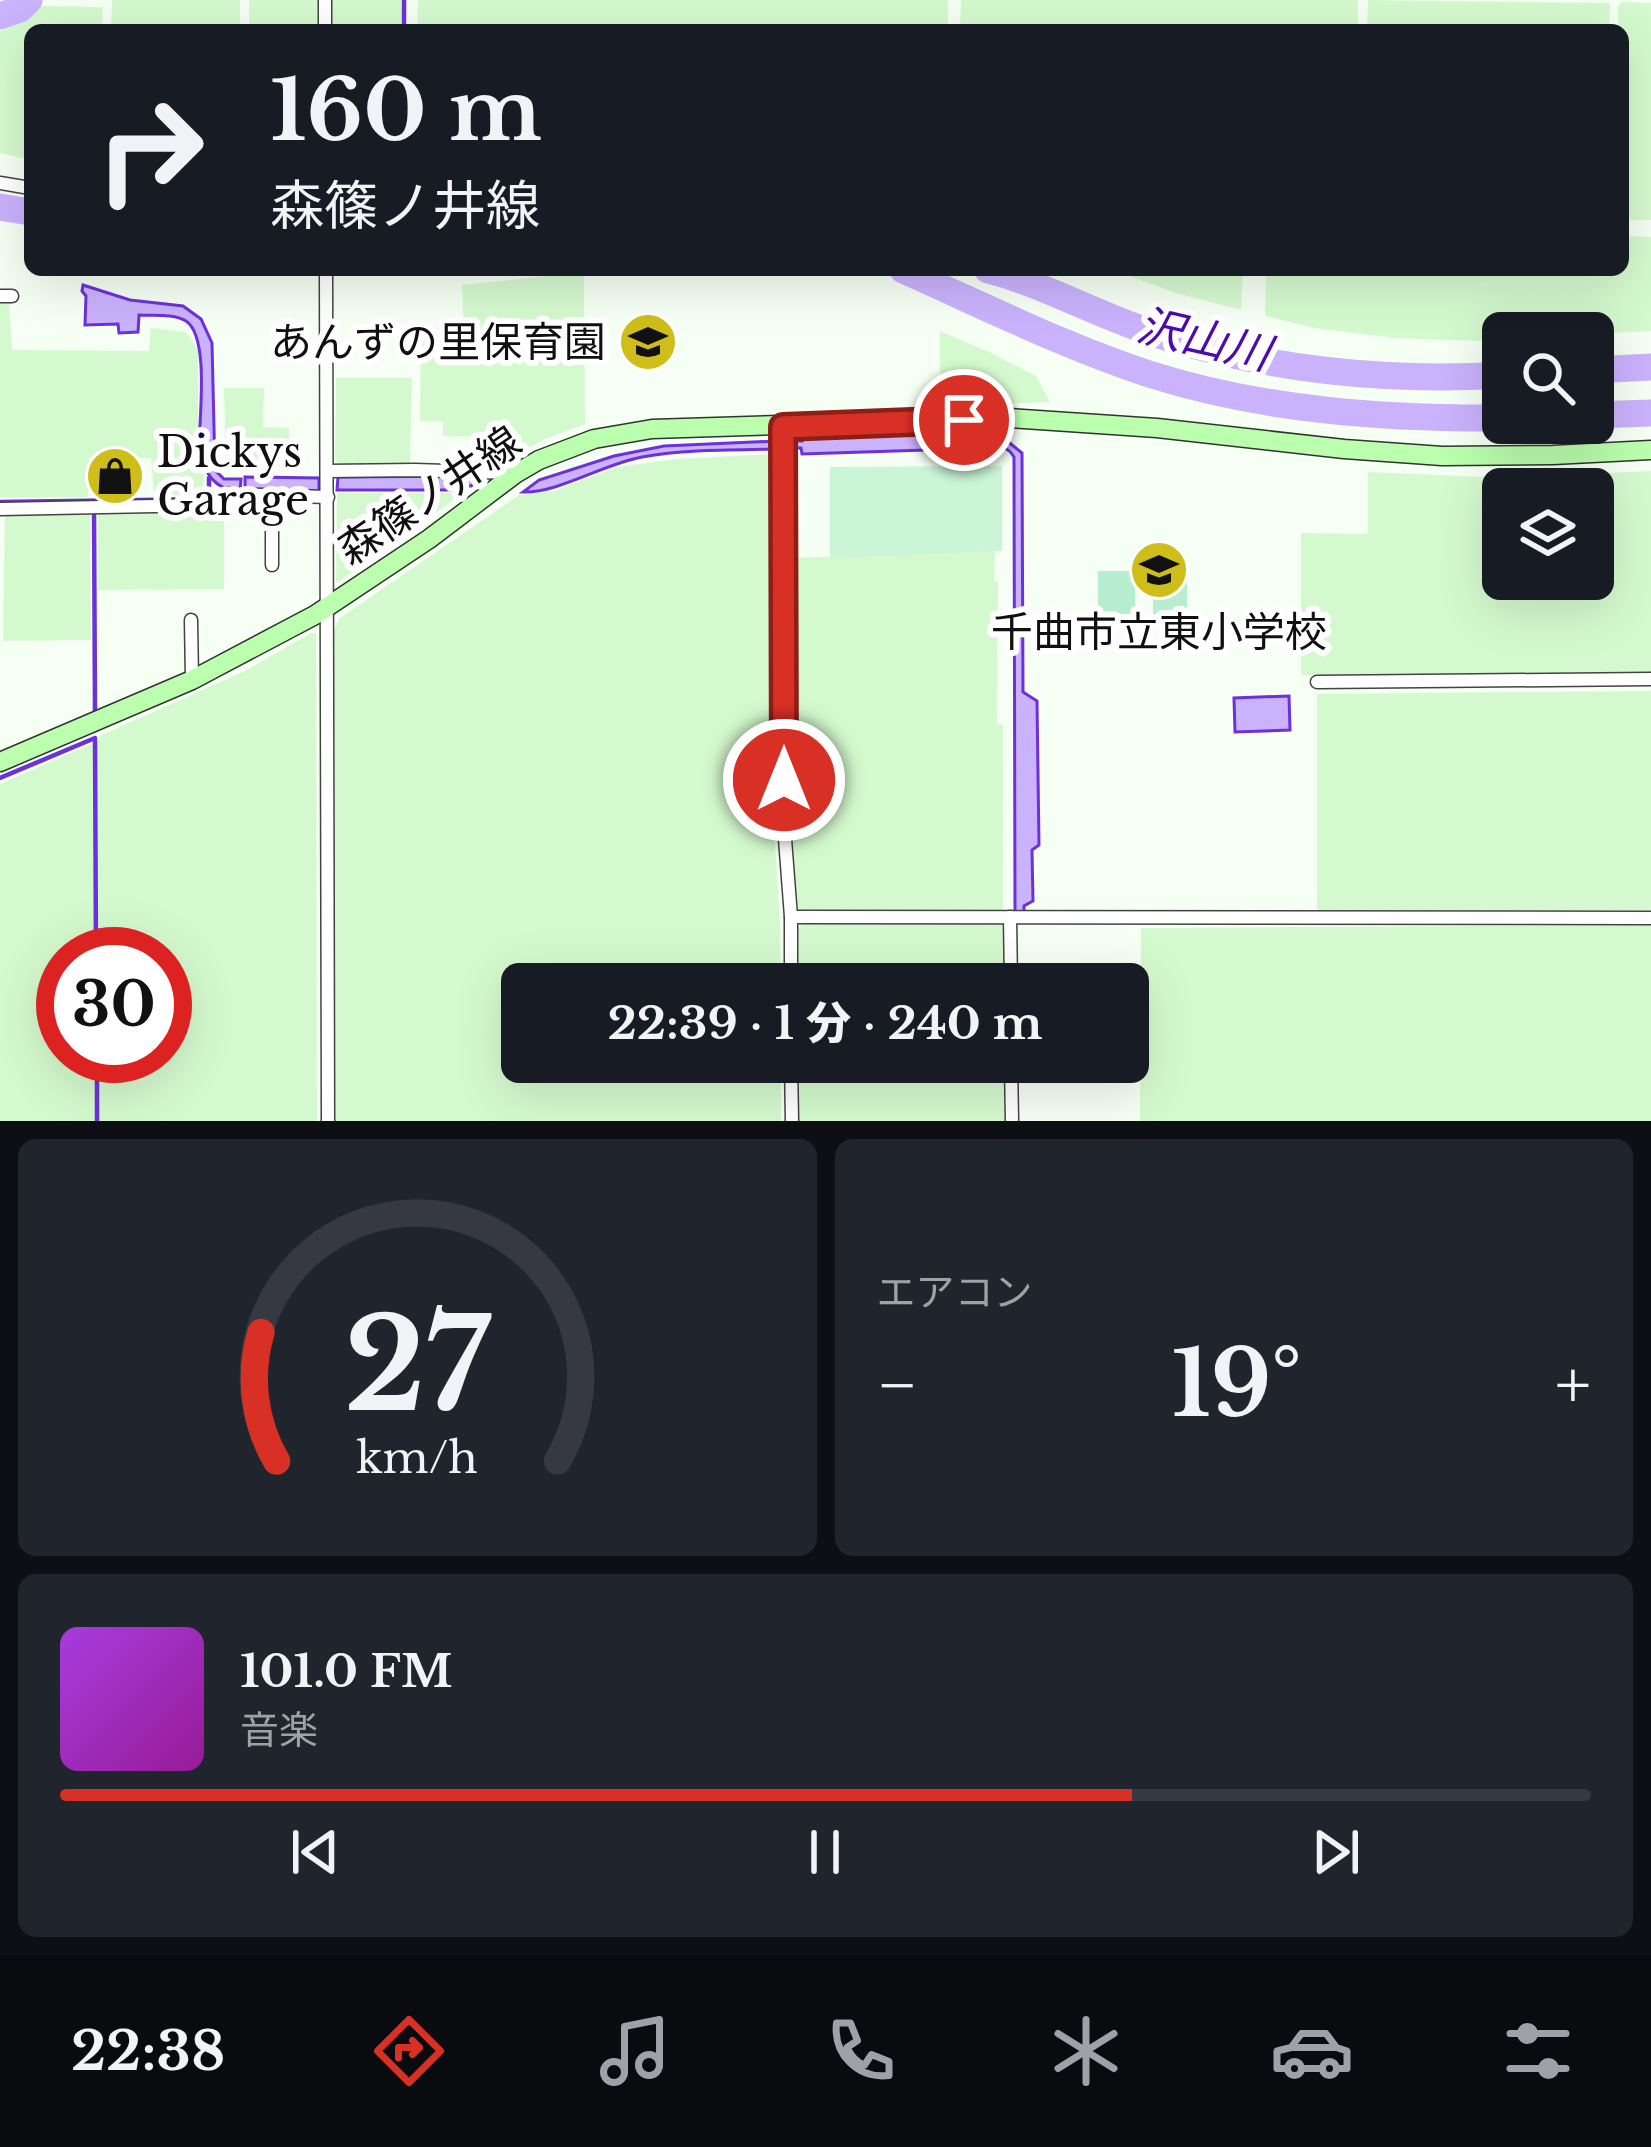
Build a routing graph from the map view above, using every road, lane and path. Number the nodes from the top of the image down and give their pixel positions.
1 (326, 276) edge
2 (783, 427) junction
3 (1651, 450) edge
4 (328, 473) junction
5 (515, 473) junction
6 (272, 495) junction
7 (328, 495) junction
8 (0, 509) edge
9 (272, 565) dead end
10 (326, 608) junction
11 (191, 620) dead end
12 (192, 680) junction
13 (1651, 680) edge
14 (1317, 682) dead end
15 (0, 763) edge
16 (791, 917) junction
17 (1010, 917) junction
18 (1651, 917) edge
19 (791, 963) edge
20 (1011, 963) edge
21 (791, 1083) edge
22 (1011, 1083) edge
23 (328, 1121) edge
24 (792, 1121) edge
25 (1012, 1121) edge

1 - 4 street
2 - 3 main road, 森篠ノ井線
2 - 5 main road, 森篠ノ井線
2 - 16 street
4 - 5 street
4 - 7 street
5 - 10 main road, 森篠ノ井線
6 - 7 street
6 - 8 street
6 - 9 street
7 - 10 street
10 - 12 main road, 森篠ノ井線
10 - 23 street
11 - 12 street
12 - 15 main road, 森篠ノ井線
13 - 14 street
16 - 17 street
16 - 19 street
17 - 18 street
17 - 20 street
21 - 24 street
22 - 25 street

